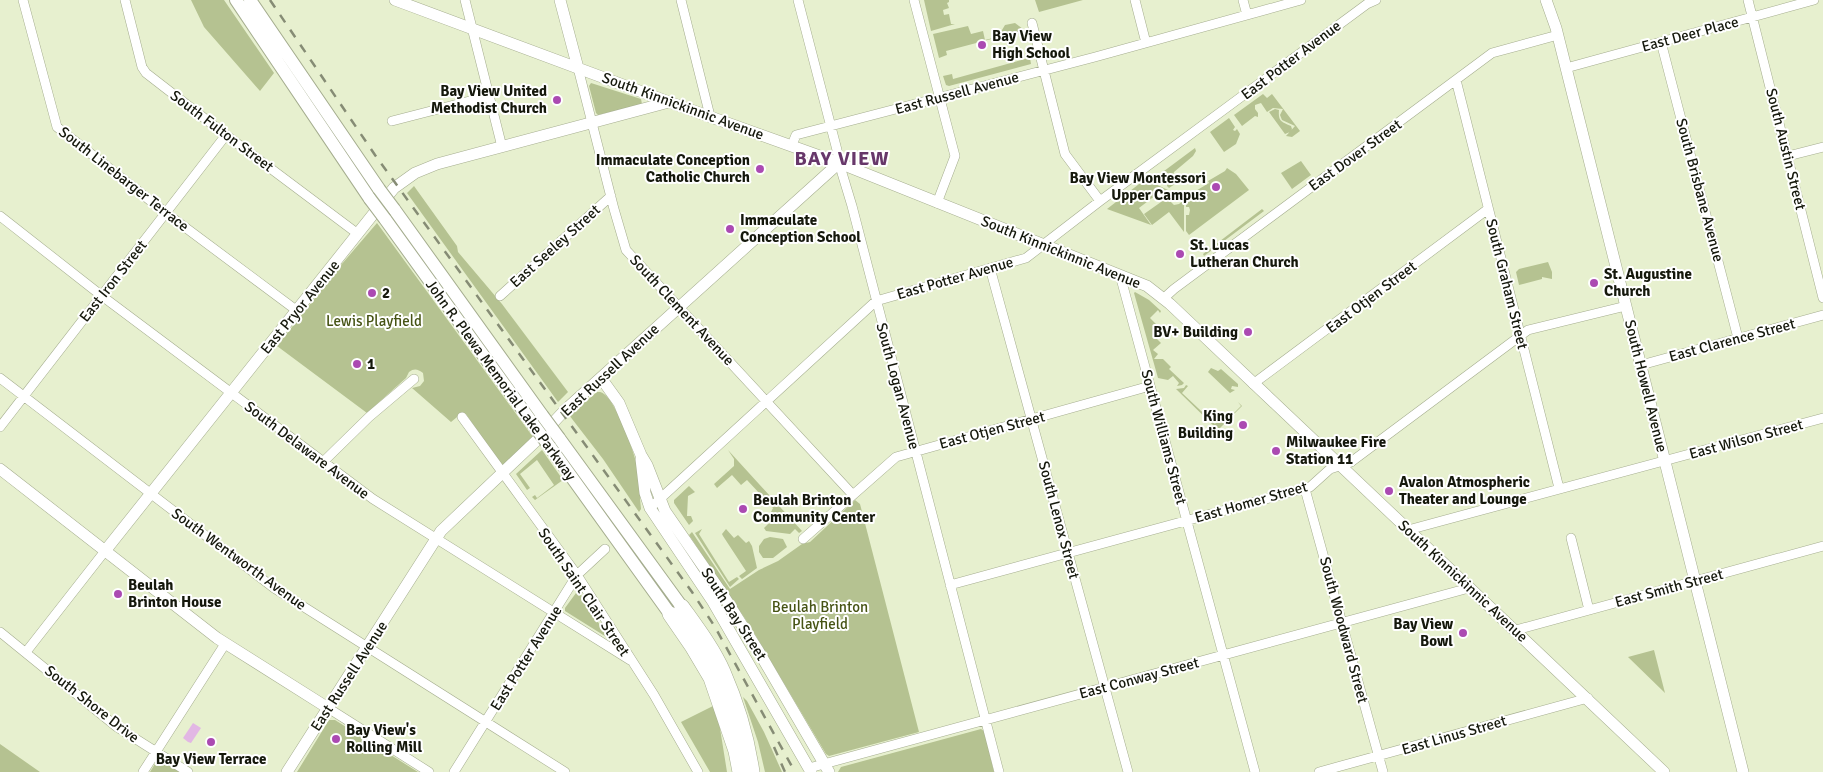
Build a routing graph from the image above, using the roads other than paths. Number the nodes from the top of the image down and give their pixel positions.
1 (23, 0) edge
2 (125, 0) edge
3 (236, 0) edge
4 (250, 0) edge
5 (395, 0) edge
6 (465, 0) edge
7 (560, 0) edge
8 (681, 0) edge
9 (798, 0) edge
10 (914, 0) edge
11 (1135, 0) edge
12 (1243, 0) edge
13 (1301, 0) edge
14 (1546, 0) edge
15 (1748, 0) edge
16 (1814, 0) edge
17 (1371, 1) edge
18 (1247, 15) junction
19 (1753, 17) junction
20 (1032, 23) dead end
21 (472, 28) junction
22 (1558, 35) junction
23 (1661, 42) junction
24 (1146, 43) junction
25 (578, 68) junction
26 (1566, 68) junction
27 (1044, 70) junction
28 (1456, 80) junction
29 (489, 96) junction
30 (939, 98) junction
31 (669, 102) junction
32 (710, 116) junction
33 (392, 121) dead end
34 (592, 124) junction
35 (831, 126) junction
36 (226, 135) junction
37 (792, 145) junction
38 (502, 147) junction
39 (1823, 147) edge
40 (1788, 156) junction
41 (838, 163) junction
42 (610, 196) junction
43 (1100, 201) junction
44 (937, 203) junction
45 (1488, 210) junction
46 (166, 213) junction
47 (0, 216) edge
48 (358, 234) junction
49 (1043, 245) junction
50 (990, 268) junction
51 (1120, 275) junction
52 (102, 296) junction
53 (500, 296) dead end
54 (1823, 298) edge
55 (1163, 299) junction
56 (876, 301) junction
57 (1626, 306) junction
58 (680, 307) junction
59 (296, 310) junction
60 (1823, 315) edge
61 (1521, 336) junction
62 (1738, 338) junction
63 (1641, 365) junction
64 (0, 378) edge
65 (601, 378) junction
66 (414, 379) dead end
67 (1254, 384) junction
68 (1150, 386) junction
69 (230, 392) junction
70 (23, 396) junction
71 (766, 402) junction
72 (462, 417) dead end
73 (1823, 418) edge
74 (1032, 419) junction
75 (537, 420) junction
76 (0, 426) edge
77 (916, 451) junction
78 (641, 455) junction
79 (1665, 461) junction
80 (323, 462) junction
81 (1340, 465) junction
82 (0, 469) edge
83 (502, 473) junction
84 (1559, 488) junction
85 (1305, 489) junction
86 (151, 494) junction
87 (852, 495) junction
88 (660, 499) junction
89 (650, 508) junction
90 (1187, 521) junction
91 (1408, 530) junction
92 (1571, 538) dead end
93 (436, 539) junction
94 (803, 539) dead end
95 (1823, 546) edge
96 (605, 549) dead end
97 (105, 551) junction
98 (1068, 553) junction
99 (577, 575) junction
100 (1695, 581) junction
101 (950, 585) junction
102 (1468, 588) junction
103 (723, 595) junction
104 (713, 602) junction
105 (1589, 610) junction
106 (676, 611) junction
107 (554, 613) junction
108 (1342, 622) junction
109 (1516, 630) junction
110 (0, 632) edge
111 (225, 644) junction
112 (367, 647) junction
113 (26, 652) junction
114 (1223, 655) junction
115 (630, 660) junction
116 (1105, 687) junction
117 (1588, 698) junction
118 (328, 708) junction
119 (796, 714) junction
120 (725, 718) junction
121 (986, 720) junction
122 (485, 722) junction
123 (783, 722) junction
124 (156, 752) junction
125 (1379, 756) junction
126 (174, 767) edge
127 (752, 767) edge
128 (827, 768) edge
129 (810, 770) edge
130 (143, 772) edge
131 (188, 772) edge
132 (287, 772) edge
133 (429, 772) edge
134 (454, 772) edge
135 (565, 772) edge
136 (698, 772) edge
137 (731, 772) edge
138 (740, 772) edge
139 (999, 772) edge
140 (1128, 772) edge
141 (1255, 772) edge
142 (1320, 772) edge
143 (1383, 772) edge
144 (1664, 772) edge
145 (1743, 772) edge

1 - 46 street, South Linebarger Terrace
2 - 36 street, South Fulton Street
3 - 75 main road, John R. Plewa Memorial Lake Parkway, bridge
4 - 75 main road, John R. Plewa Memorial Lake Parkway, bridge
5 - 21 main road, South Kinnickinnic Avenue
6 - 21 street
7 - 25 main road, South Clement Avenue
8 - 32 street
9 - 35 street, South Logan Avenue
10 - 30 street
11 - 24 street
12 - 18 street
13 - 18 street, East Russell Avenue
14 - 22 main road, South Howell Avenue
15 - 19 street, South Austin Street
16 - 19 street, East Deer Place
17 - 43 street, East Potter Avenue
18 - 24 street, East Russell Avenue
19 - 23 street, East Deer Place
19 - 40 street, South Austin Street
20 - 27 street
21 - 25 main road, South Kinnickinnic Avenue
21 - 29 street
22 - 26 main road, South Howell Avenue
22 - 28 street, East Dover Street
23 - 26 street, East Deer Place
23 - 62 street, South Brisbane Avenue
24 - 27 street, East Russell Avenue
25 - 31 main road, South Kinnickinnic Avenue
25 - 34 street, South Clement Avenue
26 - 57 main road, South Howell Avenue
27 - 30 street, East Russell Avenue
27 - 43 street
28 - 45 street, South Graham Street
28 - 55 street, East Dover Street
29 - 33 street
29 - 38 street
30 - 35 street, East Russell Avenue
30 - 44 street
31 - 32 main road, South Kinnickinnic Avenue
31 - 34 main road, East Pryor Avenue
32 - 37 main road, South Kinnickinnic Avenue
34 - 38 main road, East Pryor Avenue
34 - 42 street, South Clement Avenue
35 - 37 street, East Russell Avenue
35 - 41 street, South Logan Avenue
36 - 46 street, East Iron Street
36 - 48 street, South Fulton Street
37 - 41 main road, South Kinnickinnic Avenue
38 - 48 main road, East Pryor Avenue
39 - 40 street
40 - 54 street, South Austin Street
41 - 44 main road, South Kinnickinnic Avenue
41 - 56 street, South Logan Avenue
41 - 58 main road, East Russell Avenue
42 - 53 street, East Seeley Street
42 - 58 street, South Clement Avenue
43 - 49 street, East Potter Avenue
44 - 49 main road, South Kinnickinnic Avenue
45 - 61 street, South Graham Street
45 - 67 street, East Otjen Street
46 - 52 street, East Iron Street
46 - 59 street, South Linebarger Terrace
47 - 52 street, South Delaware Avenue
48 - 59 main road, East Pryor Avenue
49 - 50 street, East Potter Avenue
49 - 51 main road, South Kinnickinnic Avenue
50 - 56 street, East Potter Avenue
50 - 74 street, South Lenox Street
51 - 55 main road, South Kinnickinnic Avenue
51 - 68 street, South Williams Street
52 - 69 street, South Delaware Avenue
52 - 70 street, East Iron Street
55 - 67 main road, South Kinnickinnic Avenue
56 - 71 street, East Potter Avenue
56 - 77 street, South Logan Avenue
57 - 61 street, East Homer Street
57 - 63 main road, South Howell Avenue
58 - 65 main road, East Russell Avenue
58 - 71 street, South Clement Avenue
59 - 69 main road, East Pryor Avenue
60 - 62 street, East Clarence Street
61 - 81 street, East Homer Street
61 - 84 street, South Graham Street
62 - 63 street, East Clarence Street
63 - 79 main road, South Howell Avenue
64 - 70 street, South Wentworth Avenue
65 - 78 main road, South Bay Street
65 - 83 main road, East Russell Avenue
66 - 80 street
67 - 81 main road, South Kinnickinnic Avenue
68 - 74 street, East Otjen Street
68 - 90 street, South Williams Street
69 - 80 street, South Delaware Avenue
69 - 86 main road, East Pryor Avenue
70 - 76 street, East Iron Street
70 - 86 street, South Wentworth Avenue
71 - 87 street, South Clement Avenue
71 - 88 street, East Potter Avenue
72 - 83 street, South Saint Clair Street
73 - 79 street, East Wilson Street
74 - 77 street, East Otjen Street
74 - 98 street, South Lenox Street
75 - 106 main road, John R. Plewa Memorial Lake Parkway, bridge
75 - 106 main road, John R. Plewa Memorial Lake Parkway, bridge
77 - 87 street, East Otjen Street
77 - 101 street, South Logan Avenue
78 - 88 main road, South Bay Street
78 - 89 main road, South Bay Street
79 - 84 street, East Wilson Street
79 - 100 main road, South Howell Avenue
80 - 93 street, South Delaware Avenue
81 - 85 street, East Homer Street
81 - 91 main road, South Kinnickinnic Avenue
82 - 97 main road
83 - 93 main road, East Russell Avenue
83 - 99 street, South Saint Clair Street
84 - 91 street, East Wilson Street
85 - 90 street, East Homer Street
85 - 108 street, South Woodward Street
86 - 97 main road, East Pryor Avenue
86 - 112 street, South Wentworth Avenue
87 - 94 street, East Otjen Street
88 - 89 street, East Potter Avenue
88 - 103 main road, South Bay Street
89 - 104 main road, South Bay Street
90 - 98 street, East Homer Street
90 - 114 street, South Williams Street
91 - 102 main road, South Kinnickinnic Avenue
92 - 105 street
93 - 107 street, South Delaware Avenue
93 - 112 main road, East Russell Avenue
95 - 100 street, East Smith Street
96 - 99 street, East Potter Avenue
97 - 111 main road
97 - 113 street, East Pryor Avenue
98 - 101 street, East Homer Street
98 - 116 street, South Lenox Street
99 - 107 street, East Potter Avenue
99 - 115 street, South Saint Clair Street
100 - 105 street, East Smith Street
100 - 145 main road, South Howell Avenue
101 - 121 street, South Logan Avenue
102 - 108 street, East Conway Street
102 - 109 main road, South Kinnickinnic Avenue
103 - 104 main road
103 - 119 main road, South Bay Street
104 - 123 main road, South Bay Street
105 - 109 street, East Smith Street
106 - 120 highway, John R. Plewa Memorial Lake Parkway
106 - 127 highway, John R. Plewa Memorial Lake Parkway
107 - 115 street, South Delaware Avenue
107 - 122 street, East Potter Avenue
108 - 114 street, East Conway Street
108 - 125 street, South Woodward Street
109 - 117 main road, South Kinnickinnic Avenue
110 - 113 street, South Shore Drive
111 - 118 main road
111 - 124 street
112 - 118 main road, East Russell Avenue
112 - 122 street, South Wentworth Avenue
113 - 124 street, South Shore Drive
114 - 116 street, East Conway Street
114 - 141 street, South Williams Street
115 - 136 street, South Saint Clair Street
116 - 121 street, East Conway Street
116 - 140 street, South Lenox Street
117 - 125 street, East Linus Street
117 - 144 main road, South Kinnickinnic Avenue
118 - 132 main road, East Russell Avenue
118 - 133 street
119 - 123 main road
119 - 128 main road, South Bay Street
120 - 137 highway
120 - 138 highway, John R. Plewa Memorial Lake Parkway
121 - 128 street, East Conway Street
121 - 139 street, South Logan Avenue
122 - 134 street, East Potter Avenue
122 - 135 street, South Wentworth Avenue
123 - 129 main road, South Bay Street
124 - 126 street, South Shore Drive
124 - 130 street
125 - 142 street, East Linus Street
125 - 143 street, South Woodward Street
126 - 131 street, South Shore Drive
128 - 129 street, East Conway Street

